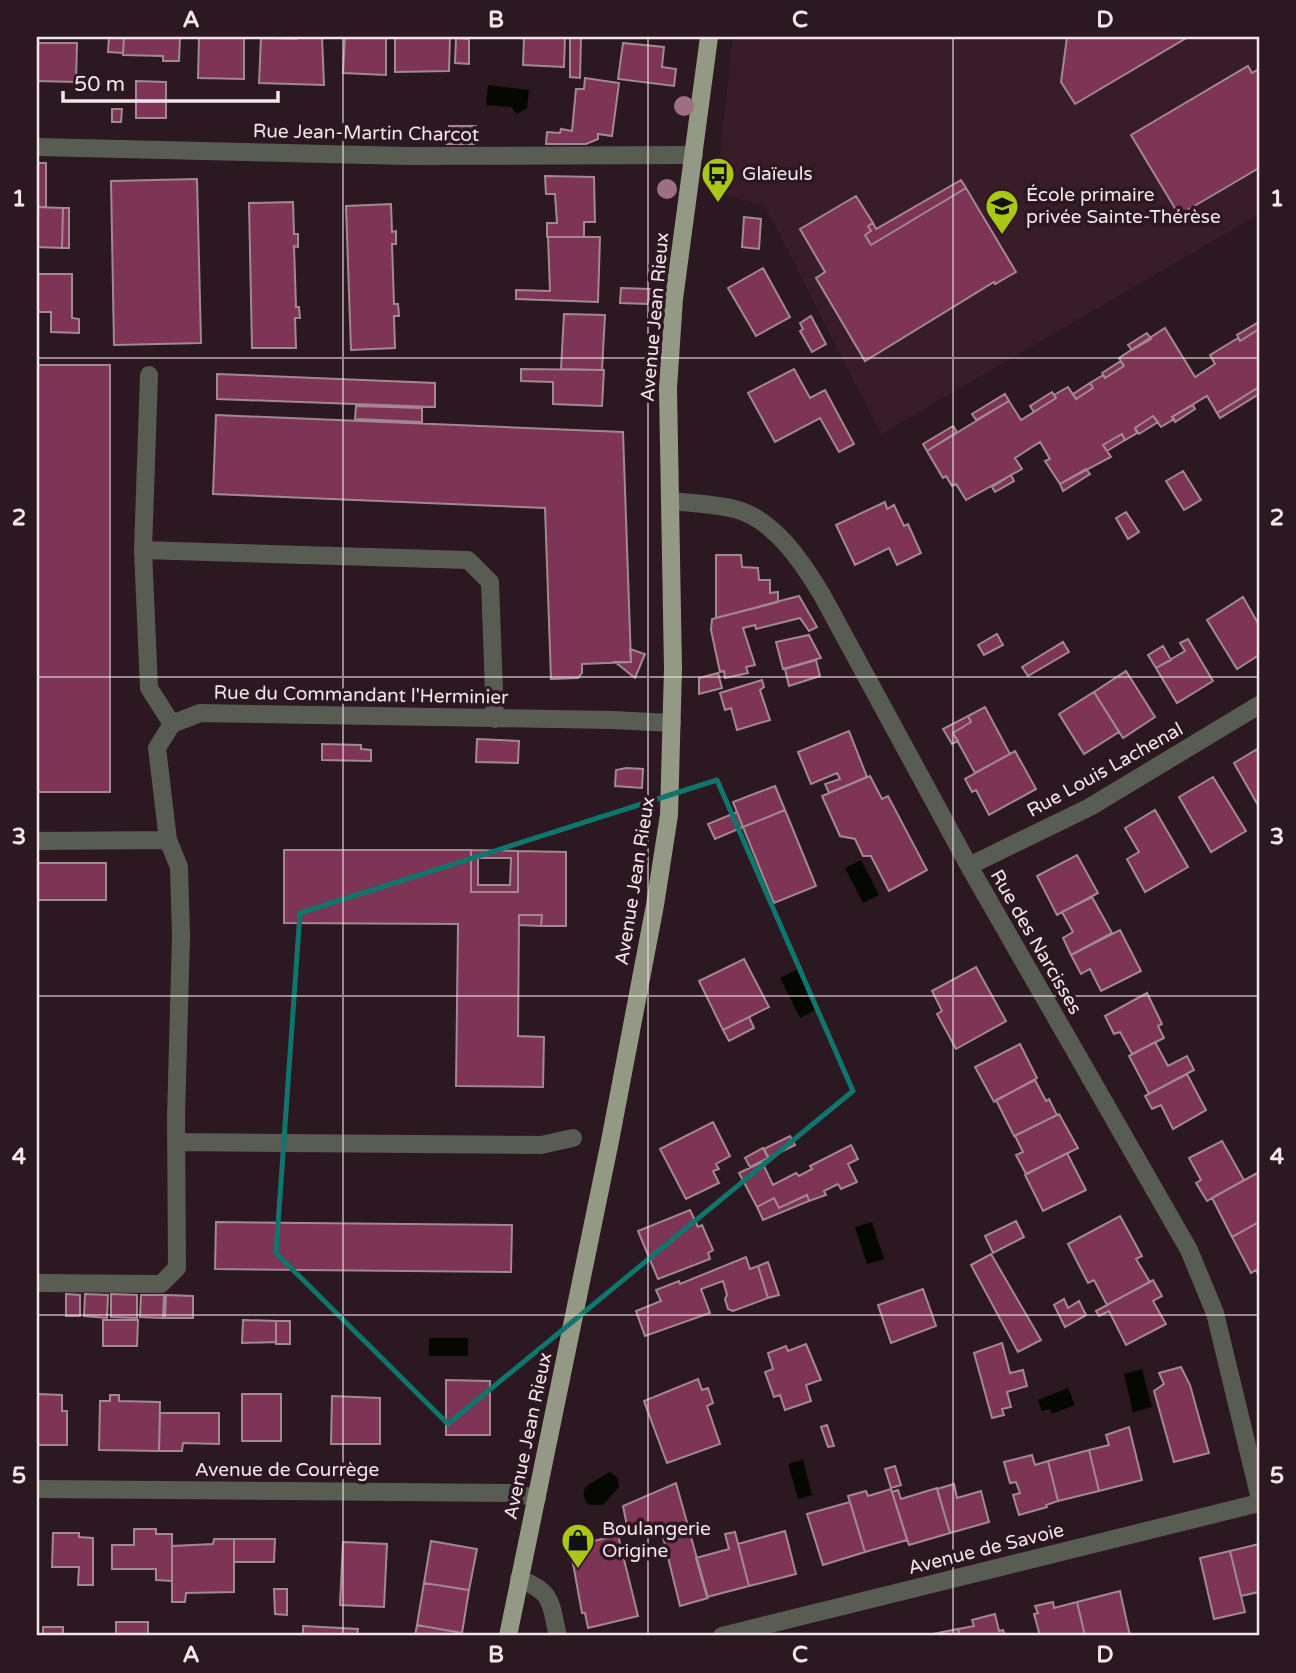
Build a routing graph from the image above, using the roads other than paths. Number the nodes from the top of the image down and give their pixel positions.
1 (709, 37) edge
2 (37, 147) edge
3 (694, 155) junction
4 (149, 375) dead end
5 (670, 501) junction
6 (143, 550) junction
7 (1259, 705) edge
8 (495, 719) junction
9 (672, 723) junction
10 (172, 724) junction
11 (168, 839) junction
12 (37, 841) edge
13 (969, 866) junction
14 (573, 1138) dead end
15 (176, 1142) junction
16 (37, 1283) edge
17 (37, 1489) edge
18 (1259, 1495) edge
19 (537, 1498) junction
20 (1259, 1503) edge
21 (519, 1579) junction
22 (508, 1636) edge
23 (558, 1636) edge
24 (722, 1636) edge

1 - 3 main road, Avenue Jean Rieux
2 - 3 street, Rue Jean-Martin Charcot
3 - 5 main road, Avenue Jean Rieux
4 - 6 street
5 - 9 main road, Avenue Jean Rieux
5 - 13 street, Rue des Narcisses
6 - 8 street
6 - 10 street
7 - 13 street, Rue Louis Lachenal
8 - 9 street, Rue du Commandant l'Herminier
8 - 10 street, Rue du Commandant l'Herminier
9 - 19 main road, Avenue Jean Rieux
10 - 11 street
11 - 12 street
11 - 15 street
13 - 18 street, Rue des Narcisses
14 - 15 street
15 - 16 street
17 - 19 street, Avenue de Courrège
19 - 21 main road, Avenue Jean Rieux
20 - 24 street, Avenue de Savoie
21 - 22 main road, Avenue Jean Rieux
21 - 23 street

